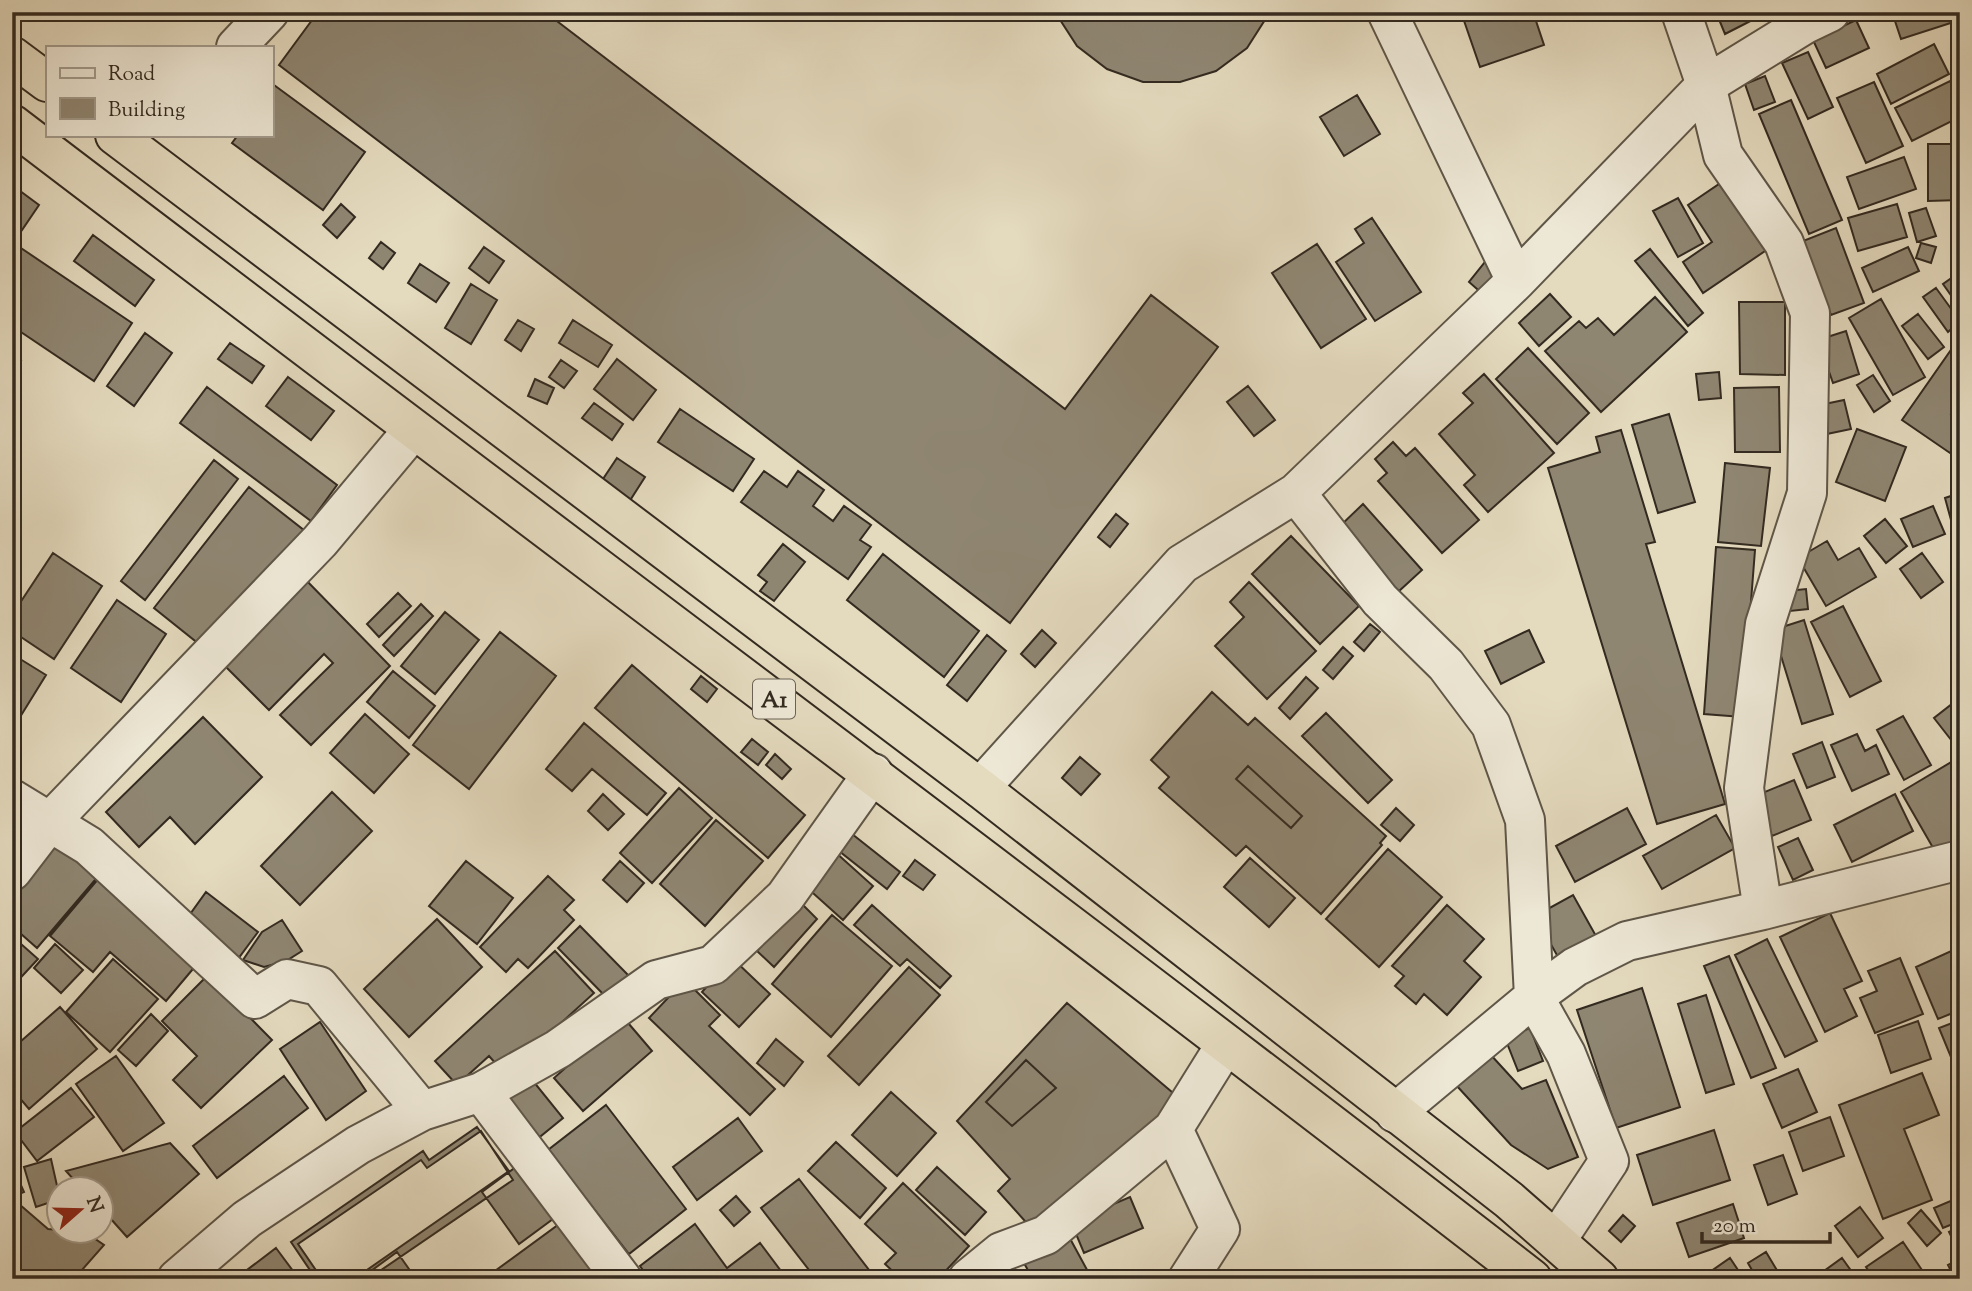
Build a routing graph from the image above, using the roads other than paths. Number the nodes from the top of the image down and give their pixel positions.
1 (269, 12) edge
2 (1387, 12) edge
3 (1681, 12) edge
4 (1830, 12) edge
5 (237, 46) edge
6 (12, 56) edge
7 (46, 81) edge
8 (1706, 85) junction
9 (12, 124) edge
10 (136, 140) edge
11 (1516, 281) junction
12 (413, 430) junction
13 (1296, 493) junction
14 (873, 773) junction
15 (980, 788) junction
16 (12, 799) edge
17 (48, 824) junction
18 (1960, 860) edge
19 (12, 871) edge
20 (1763, 910) junction
21 (1534, 997) junction
22 (1226, 1044) junction
23 (481, 1092) junction
24 (422, 1111) junction
25 (1395, 1114) junction
26 (1173, 1129) junction
27 (1556, 1241) junction
28 (177, 1279) edge
29 (622, 1279) edge
30 (968, 1279) edge
31 (1188, 1279) edge
32 (1532, 1279) edge
33 (1599, 1279) edge

1 - 5 street
2 - 11 street
3 - 8 street
4 - 8 street
6 - 7 highway
8 - 11 street
8 - 20 street
9 - 12 highway, A1
10 - 15 highway, A1
11 - 13 street
12 - 14 highway, A1
12 - 17 street
13 - 15 street
13 - 21 street
14 - 22 highway, A1
14 - 23 street
15 - 25 highway, A1
16 - 17 street
17 - 19 street
17 - 24 street
18 - 20 street
20 - 21 street
21 - 25 street
21 - 27 street
22 - 26 street
22 - 32 highway, A1
23 - 24 street
23 - 29 street
24 - 28 street
25 - 27 highway, A1
26 - 30 street
26 - 31 street
27 - 33 highway, A1

